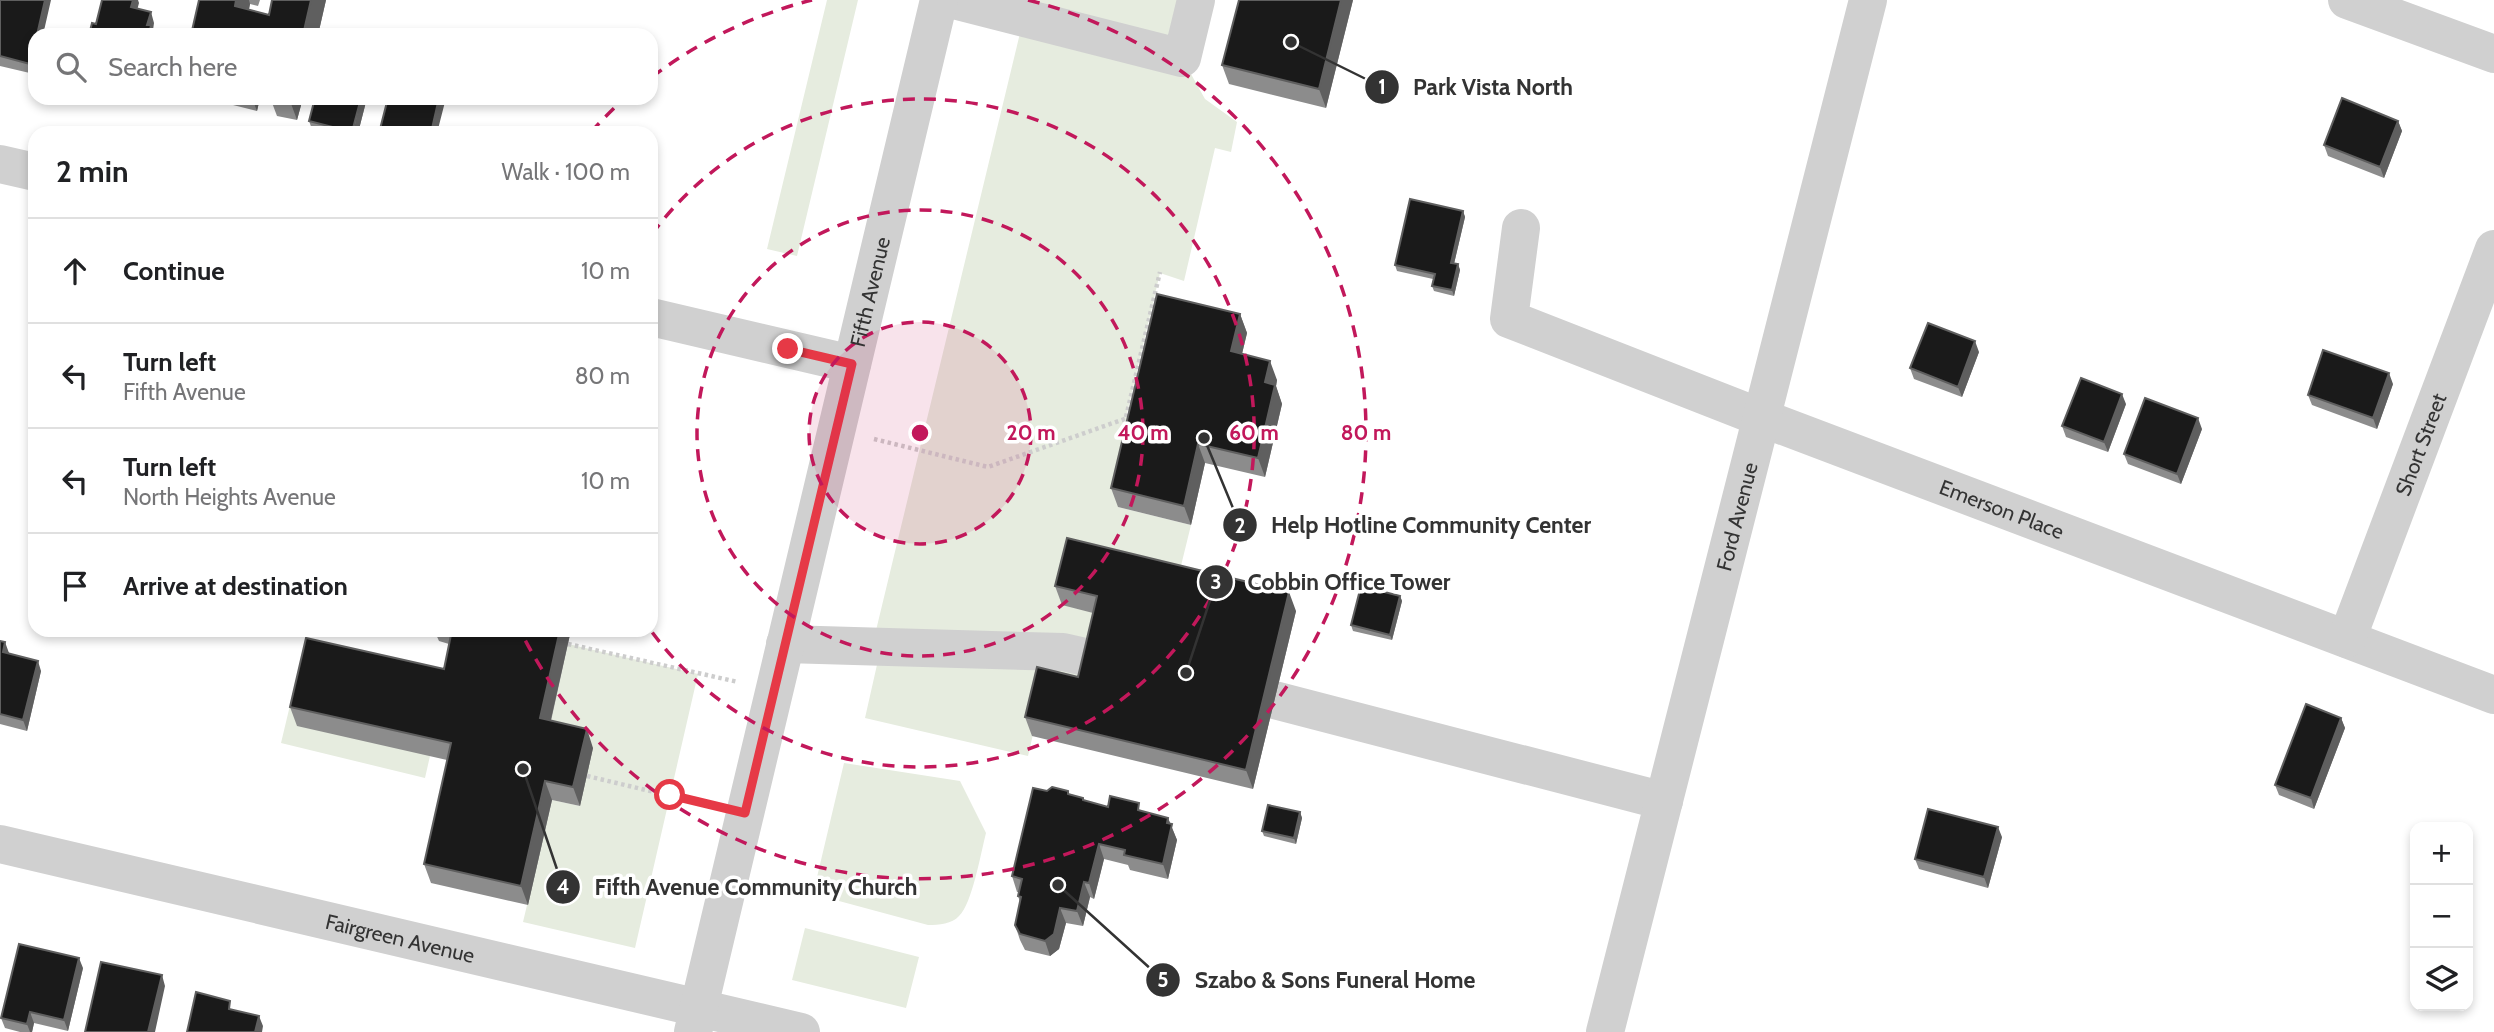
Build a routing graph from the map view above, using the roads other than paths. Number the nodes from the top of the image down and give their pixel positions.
1 (939, 0) edge
2 (954, 0) edge
3 (1196, 0) edge
4 (1868, 0) edge
5 (2347, 0) edge
6 (2494, 54) edge
7 (0, 164) edge
8 (28, 170) edge
9 (1521, 228) dead end
10 (2494, 249) edge
11 (658, 319) edge
12 (852, 364) junction
13 (1762, 418) junction
14 (2347, 639) junction
15 (785, 644) junction
16 (1094, 659) edge
17 (2494, 695) edge
18 (1274, 700) dead end
19 (1664, 802) junction
20 (0, 844) edge
21 (696, 1020) edge
22 (802, 1032) edge
23 (1605, 1032) edge

1 - 12 street, Fifth Avenue
2 - 3 street
4 - 13 street, Ford Avenue
5 - 6 street
7 - 8 street
9 - 13 street, Emerson Place
10 - 14 street, Short Street
11 - 12 street
12 - 15 street, Fifth Avenue
13 - 14 street, Emerson Place
13 - 19 street, Ford Avenue
14 - 17 street, Emerson Place
15 - 16 street
15 - 21 street, Fifth Avenue
18 - 19 street
19 - 23 street, Ford Avenue
20 - 21 street, Fairgreen Avenue
21 - 22 street, Fairgreen Avenue

